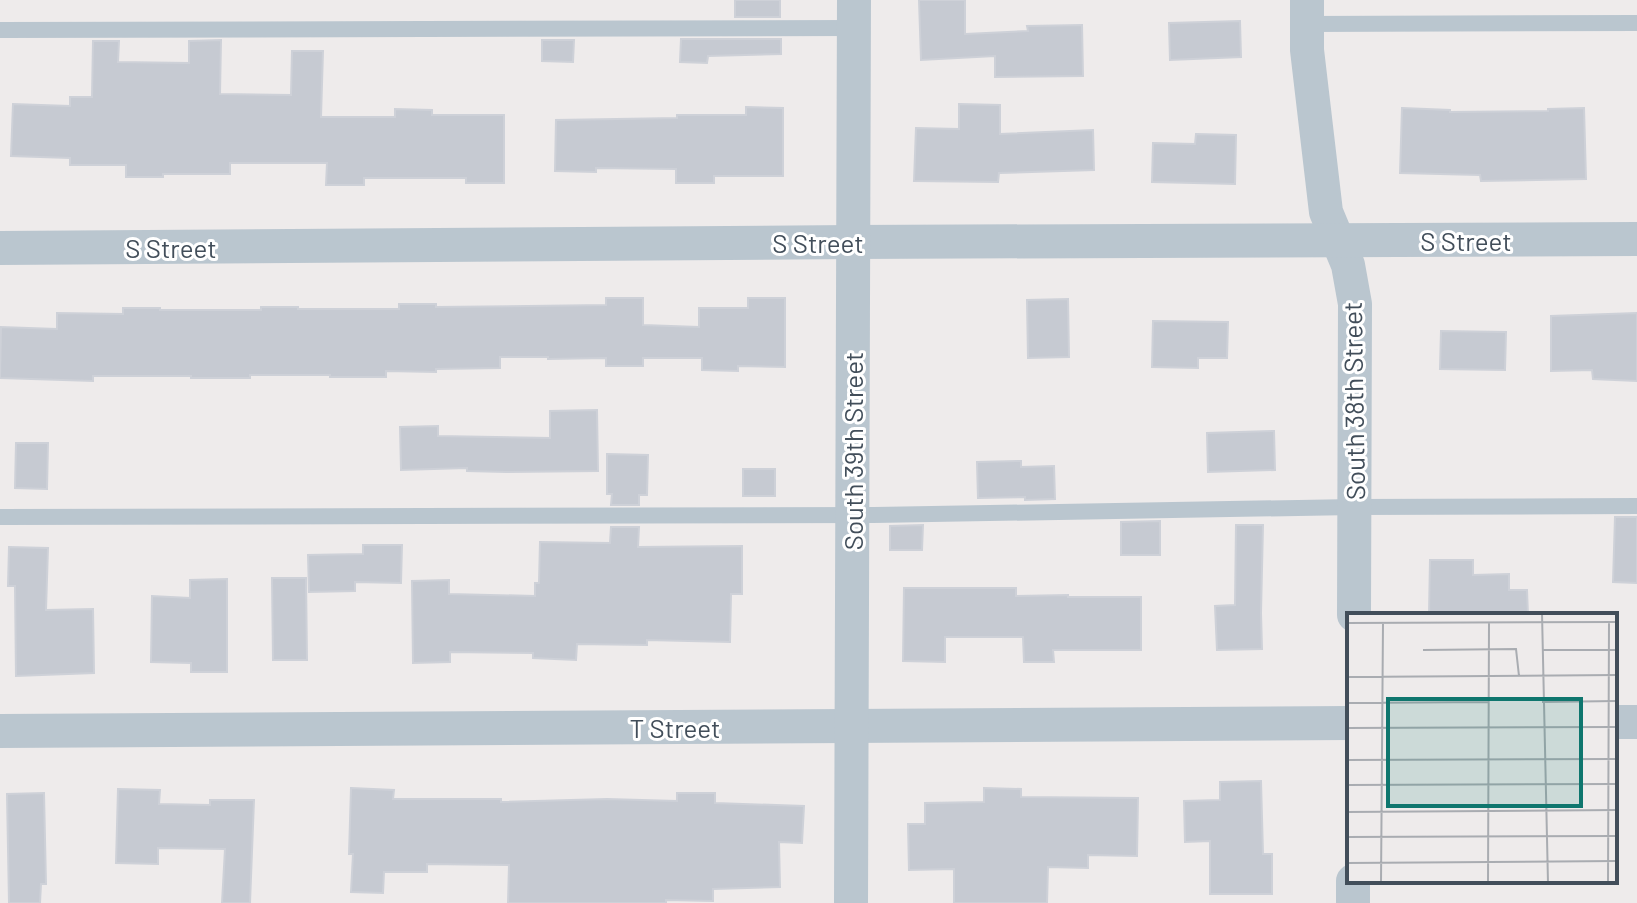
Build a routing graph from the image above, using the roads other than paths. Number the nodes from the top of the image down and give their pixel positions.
1 (1307, 12) edge
2 (854, 14) edge
3 (1637, 23) edge
4 (0, 30) edge
5 (1637, 239) edge
6 (1338, 240) junction
7 (853, 242) junction
8 (0, 248) edge
9 (1637, 506) edge
10 (1354, 507) junction
11 (852, 515) junction
12 (0, 517) edge
13 (1354, 613) edge
14 (1347, 723) edge
15 (852, 726) junction
16 (0, 731) edge
17 (851, 903) edge

1 - 3 lane
1 - 6 street, South 38th Street
2 - 4 lane
2 - 7 street, South 39th Street
5 - 6 street, S Street
6 - 7 street, S Street
6 - 10 street, South 38th Street
7 - 8 street, S Street
7 - 11 street, South 39th Street
9 - 10 lane
10 - 11 lane
10 - 13 street, South 38th Street
11 - 12 lane
11 - 15 street, South 39th Street
14 - 15 street, T Street
15 - 16 street, T Street
15 - 17 street, South 39th Street

